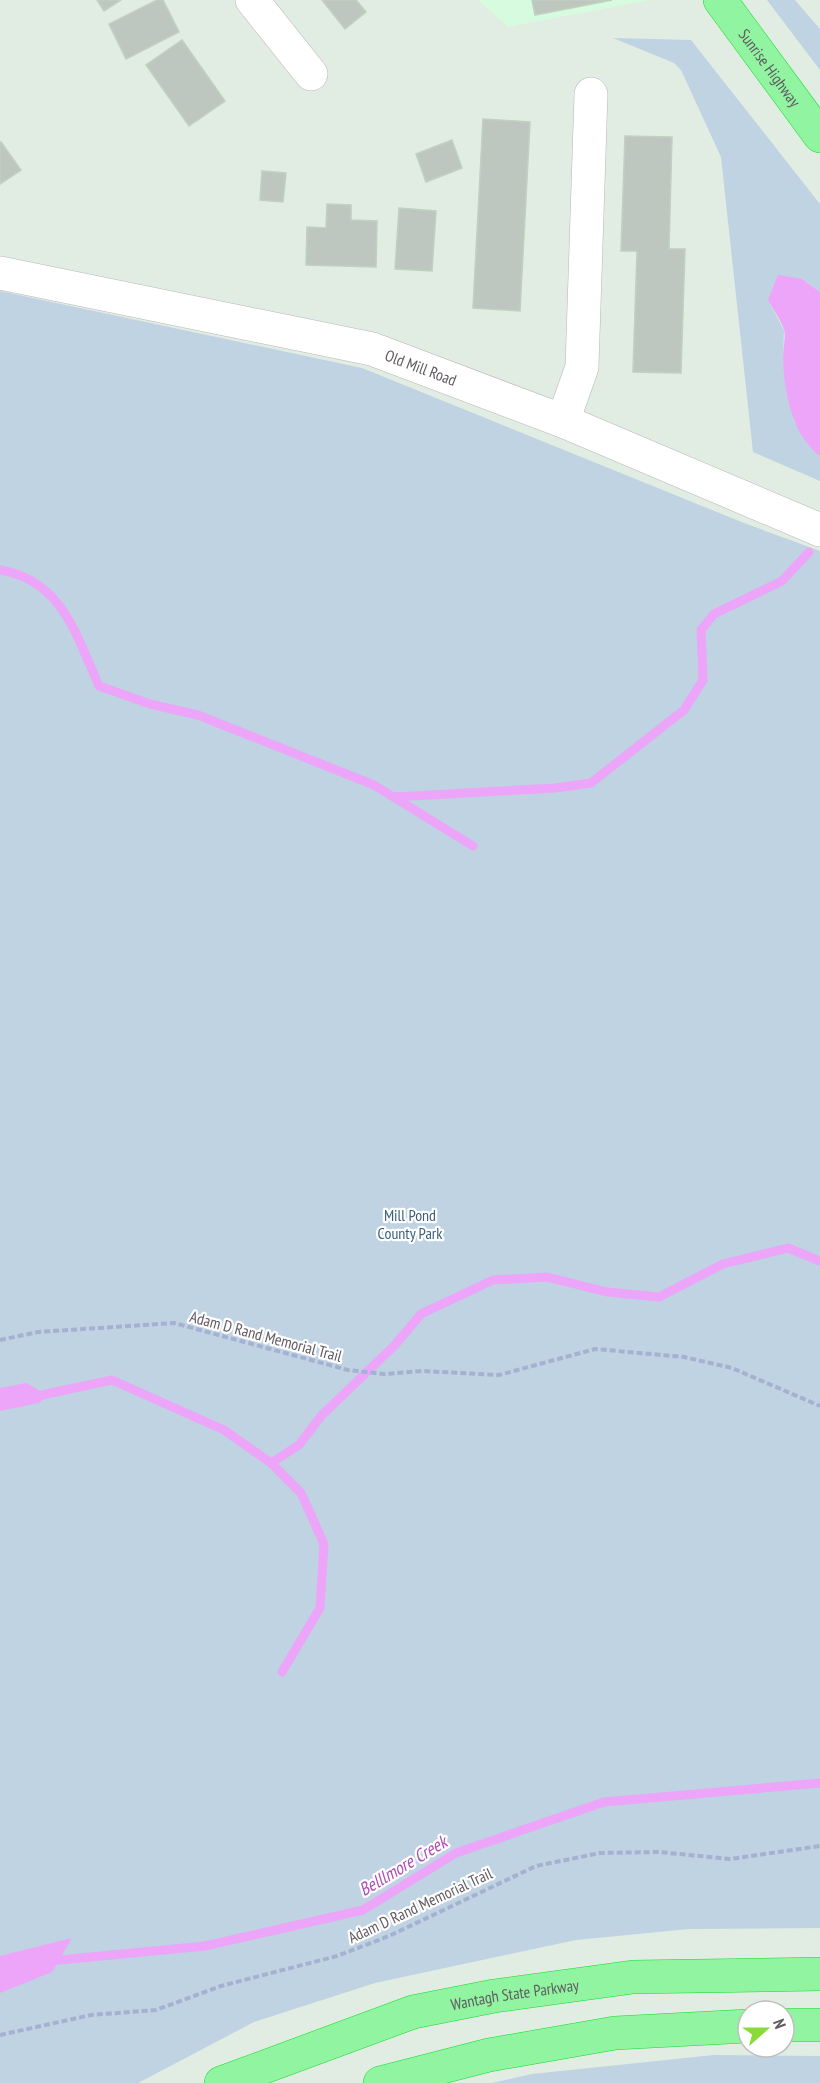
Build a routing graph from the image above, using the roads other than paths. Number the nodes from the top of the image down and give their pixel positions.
1 (252, 0) edge
2 (720, 0) edge
3 (311, 74) dead end
4 (591, 94) dead end
5 (820, 136) edge
6 (0, 273) edge
7 (563, 422) junction
8 (820, 530) edge
9 (820, 1974) edge
10 (796, 2025) edge
11 (820, 2025) edge
12 (736, 2027) edge
13 (221, 2083) edge
14 (380, 2083) edge

1 - 3 street
2 - 5 highway, Sunrise Highway
4 - 7 street
6 - 7 street, Old Mill Road
7 - 8 street, Old Mill Road
9 - 13 highway, Wantagh State Parkway
10 - 11 highway
12 - 14 highway

